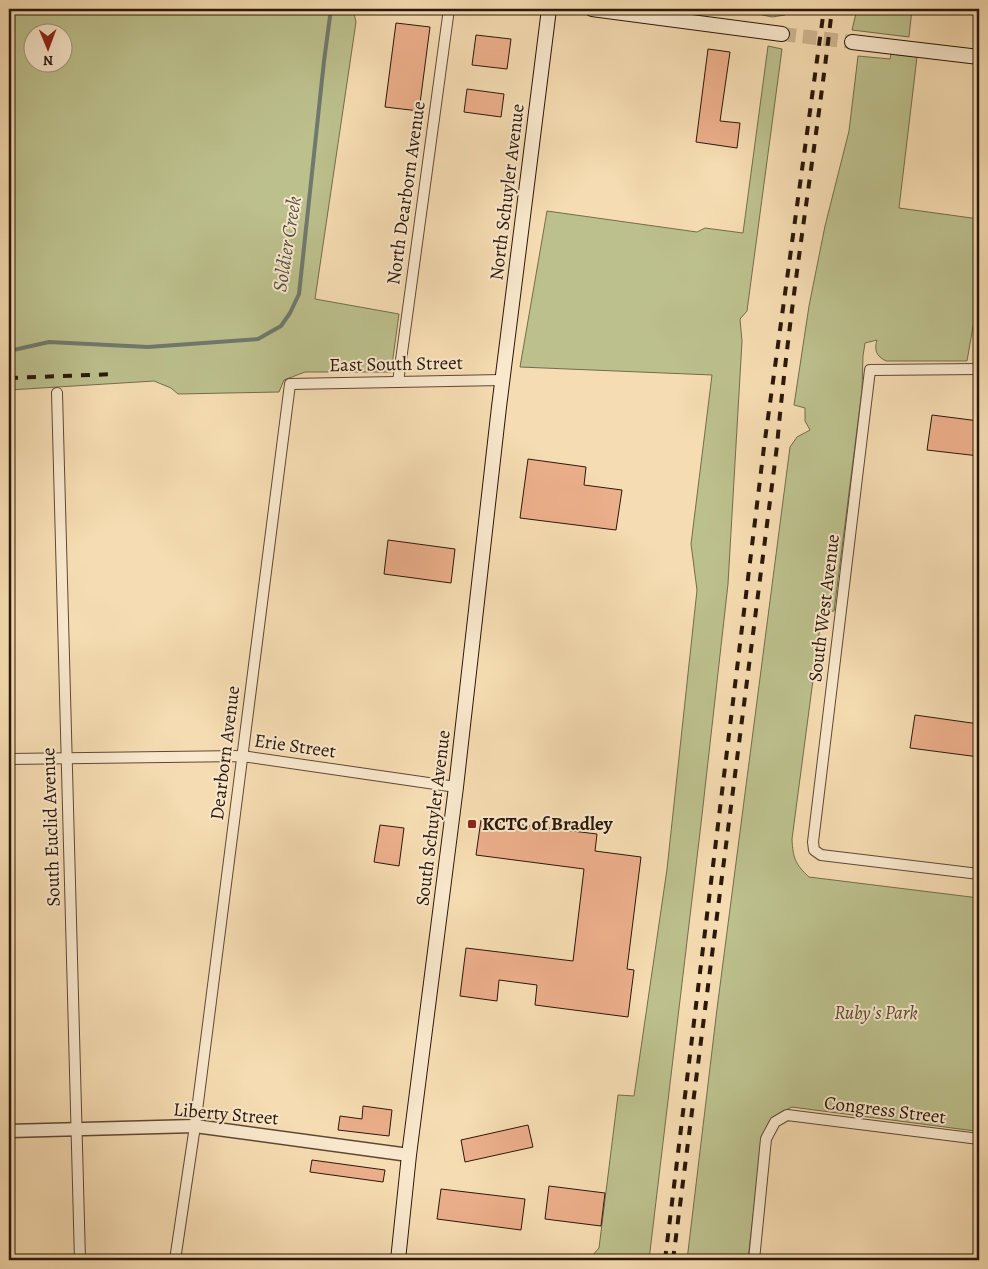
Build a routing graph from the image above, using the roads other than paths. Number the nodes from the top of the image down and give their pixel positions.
1 (449, 9) edge
2 (549, 9) edge
3 (592, 9) edge
4 (782, 34) tunnel mouth
5 (852, 42) tunnel mouth
6 (979, 57) edge
7 (979, 369) edge
8 (502, 380) junction
9 (398, 382) junction
10 (290, 384) joint
11 (57, 393) dead end
12 (242, 756) junction
13 (67, 758) junction
14 (9, 759) edge
15 (456, 787) junction
16 (979, 874) edge
17 (195, 1126) junction
18 (77, 1129) junction
19 (9, 1131) edge
20 (979, 1139) edge
21 (409, 1155) junction
22 (80, 1260) edge
23 (175, 1260) edge
24 (398, 1260) edge
25 (754, 1260) edge

1 - 9 street, North Dearborn Avenue
2 - 8 main road, North Schuyler Avenue
3 - 4 main road
5 - 6 main road
7 - 16 street, South West Avenue
8 - 9 street, East South Street
8 - 15 main road, South Schuyler Avenue
9 - 10 street, East South Street
10 - 12 street, Dearborn Avenue
11 - 13 street, South Euclid Avenue
12 - 13 street, Erie Street
12 - 15 street, Erie Street
12 - 17 street, Dearborn Avenue
13 - 14 street, Erie Street
13 - 18 street, South Euclid Avenue
15 - 21 main road, South Schuyler Avenue
17 - 18 street, Liberty Street
17 - 21 street, Liberty Street
17 - 23 street, Dearborn Avenue
18 - 19 street, Liberty Street
18 - 22 street, South Euclid Avenue
20 - 25 street, Congress Street
21 - 24 main road, South Schuyler Avenue

